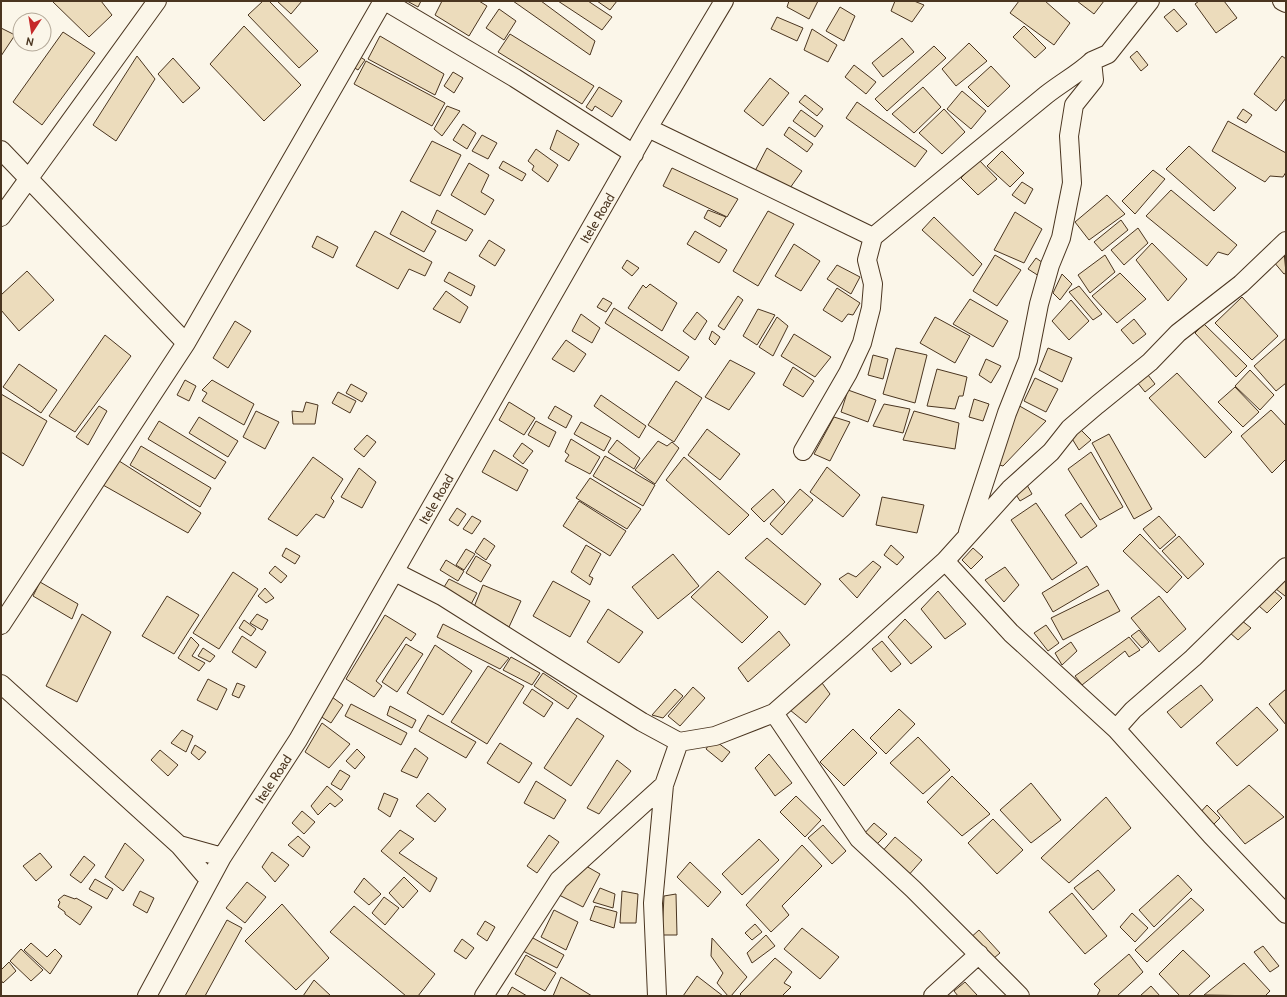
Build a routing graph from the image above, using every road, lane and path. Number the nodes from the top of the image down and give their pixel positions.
1 (158, 1) edge
2 (384, 1) edge
3 (724, 1) edge
4 (1150, 1) edge
5 (1282, 1) edge
6 (1286, 3) edge
7 (1092, 61) junction
8 (648, 128) junction
9 (1, 150) edge
10 (634, 154) junction
11 (28, 178) junction
12 (1, 217) edge
13 (874, 237) junction
14 (1286, 241) edge
15 (186, 343) junction
16 (804, 451) dead end
17 (966, 536) junction
18 (945, 561) junction
19 (1286, 567) edge
20 (395, 572) junction
21 (1, 625) edge
22 (1, 684) edge
23 (774, 713) junction
24 (1116, 729) junction
25 (679, 742) junction
26 (664, 785) junction
27 (179, 845) junction
28 (222, 857) junction
29 (209, 880) junction
30 (1286, 914) edge
31 (979, 954) junction
32 (147, 996) edge
33 (484, 996) edge
34 (657, 996) edge
35 (933, 996) edge
36 (1020, 996) edge

1 - 11 street
2 - 10 street
2 - 15 street
3 - 8 street, Itele Road
4 - 7 street
5 - 6 street
7 - 13 street
7 - 17 street
8 - 10 street, Itele Road
8 - 13 street
9 - 11 street
10 - 20 street, Itele Road
11 - 12 street
11 - 15 street
13 - 16 street
14 - 17 street
15 - 21 street
17 - 18 street
18 - 23 street
18 - 24 street
19 - 24 street
20 - 25 street
20 - 28 street, Itele Road
22 - 27 street
23 - 25 street
23 - 31 street
24 - 30 street
25 - 26 street
26 - 33 street
26 - 34 street
27 - 28 street
27 - 29 street
28 - 29 street, Itele Road
29 - 32 street, Itele Road
31 - 35 street
31 - 36 street

